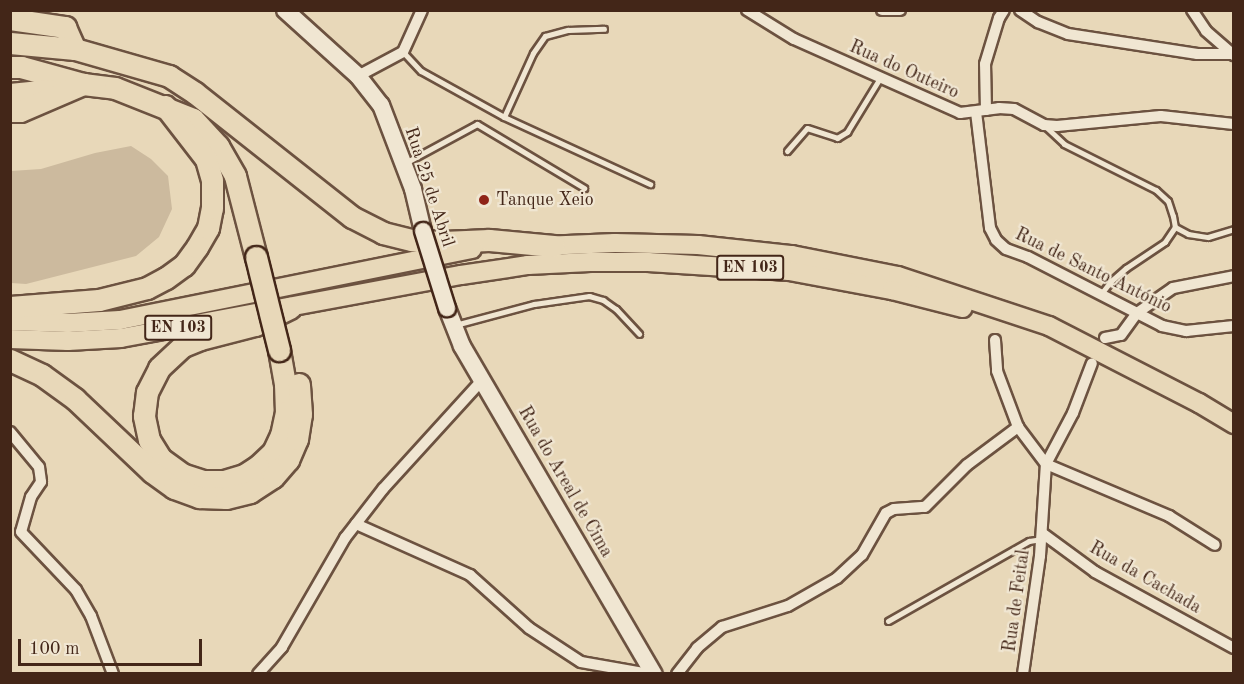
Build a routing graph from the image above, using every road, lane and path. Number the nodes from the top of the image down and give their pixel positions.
1 (285, 10) edge
2 (422, 10) edge
3 (747, 10) edge
4 (882, 10) edge
5 (900, 10) edge
6 (1004, 10) edge
7 (1020, 10) edge
8 (1191, 10) edge
9 (10, 19) edge
10 (10, 29) edge
11 (604, 29) dead end
12 (10, 43) edge
13 (75, 49) junction
14 (403, 52) junction
15 (1233, 54) edge
16 (10, 55) edge
17 (10, 67) edge
18 (146, 71) junction
19 (358, 76) junction
20 (880, 78) junction
21 (10, 84) edge
22 (83, 84) junction
23 (10, 94) edge
24 (165, 106) junction
25 (10, 111) edge
26 (981, 111) junction
27 (504, 117) junction
28 (1233, 124) edge
29 (1044, 125) junction
30 (786, 151) dead end
31 (404, 164) junction
32 (650, 184) dead end
33 (584, 188) dead end
34 (1175, 227) junction
35 (1233, 229) edge
36 (555, 246) junction
37 (263, 256) junction
38 (1233, 276) edge
39 (1100, 295) junction
40 (10, 307) edge
41 (290, 308) junction
42 (447, 308) joint
43 (1137, 313) junction
44 (10, 321) edge
45 (454, 325) junction
46 (1233, 326) edge
47 (639, 334) dead end
48 (1105, 338) dead end
49 (10, 339) edge
50 (995, 340) dead end
51 (286, 347) junction
52 (10, 360) edge
53 (1092, 363) dead end
54 (1126, 365) junction
55 (483, 379) junction
56 (1233, 424) edge
57 (1018, 427) junction
58 (10, 432) edge
59 (1046, 464) junction
60 (356, 524) junction
61 (1042, 536) junction
62 (1215, 545) dead end
63 (888, 621) dead end
64 (1233, 648) edge
65 (113, 674) edge
66 (258, 674) edge
67 (649, 674) edge
68 (654, 674) edge
69 (677, 674) edge
70 (1023, 674) edge

1 - 19 main road, Rua 25 de Abril
2 - 14 street
3 - 20 street, Rua do Outeiro
4 - 5 street
6 - 26 street
7 - 15 street
8 - 15 street
9 - 13 highway
10 - 13 highway
11 - 27 lane
12 - 13 highway
13 - 16 highway
13 - 18 highway
14 - 19 street
14 - 27 lane
17 - 22 highway
18 - 36 highway
18 - 37 highway
19 - 31 main road, Rua 25 de Abril
20 - 26 street, Rua do Outeiro
20 - 30 lane
21 - 22 highway
22 - 23 highway
22 - 24 highway
22 - 25 highway
24 - 37 highway
24 - 40 highway
26 - 29 street, Rua do Outeiro
26 - 39 street, Rua de Santo António
27 - 32 lane
28 - 29 street, Rua do Outeiro
29 - 34 lane
31 - 33 lane
31 - 42 main road, Rua 25 de Abril, bridge
34 - 35 lane
34 - 39 lane
36 - 44 main road, EN 103
36 - 54 main road, EN 103
37 - 51 highway
38 - 43 street
39 - 43 street, Rua de Santo António
41 - 49 main road, EN 103
41 - 51 highway
41 - 54 main road, EN 103
42 - 45 main road, Rua do Areal de Cima
43 - 46 street, Rua de Santo António
43 - 48 street
45 - 47 lane
45 - 55 main road, Rua do Areal de Cima
50 - 57 street
51 - 52 highway
53 - 59 street
54 - 56 main road, EN 103
55 - 60 street
55 - 68 main road, Rua do Areal de Cima
57 - 59 street
57 - 69 street
58 - 65 street
59 - 61 street
59 - 62 street
60 - 66 street
60 - 67 street
61 - 63 lane
61 - 64 street, Rua da Cachada
61 - 70 street, Rua de Feital

